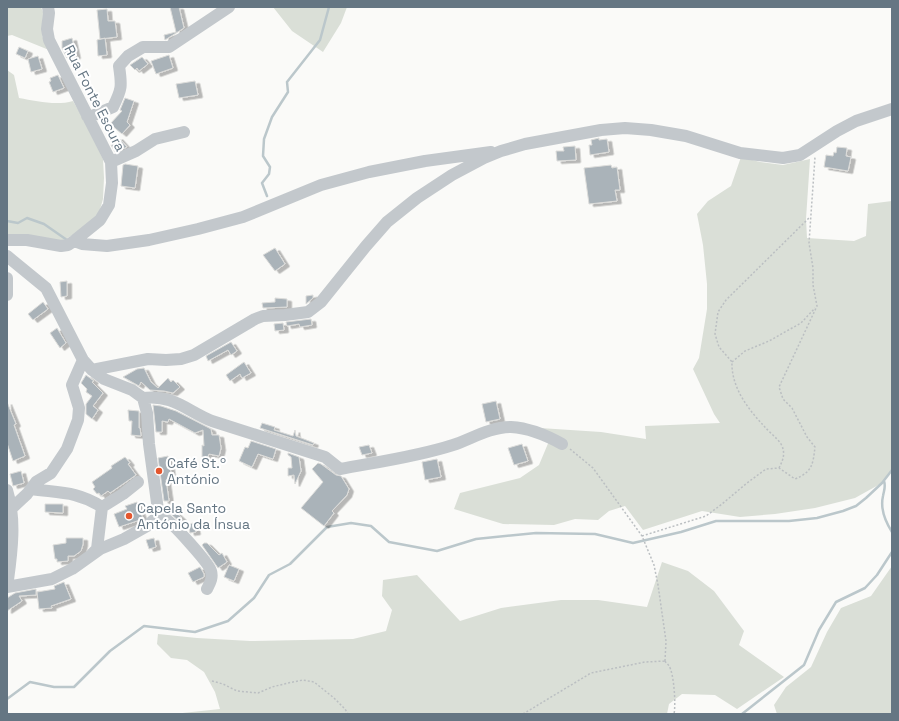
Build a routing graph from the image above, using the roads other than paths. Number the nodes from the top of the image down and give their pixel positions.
1 (48, 7) edge
2 (229, 7) edge
3 (892, 109) edge
4 (87, 116) junction
5 (184, 132) dead end
6 (501, 151) junction
7 (111, 162) junction
8 (7, 240) edge
9 (71, 243) junction
10 (7, 256) edge
11 (7, 278) edge
12 (7, 295) edge
13 (83, 360) junction
14 (92, 370) junction
15 (143, 398) junction
16 (562, 444) road end
17 (138, 482) dead end
18 (31, 489) junction
19 (7, 490) edge
20 (102, 507) junction
21 (11, 509) junction
22 (157, 516) junction
23 (90, 556) junction
24 (7, 581) edge
25 (7, 587) edge
26 (206, 589) dead end

1 - 4 street, Rua Fonte Escura
2 - 4 street
3 - 6 street
4 - 7 street, Rua Fonte Escura
5 - 7 street
6 - 9 street
6 - 14 street
7 - 9 street, Rua Fonte Escura
8 - 9 street
10 - 13 street
11 - 12 street
13 - 14 street
13 - 18 street
14 - 15 street
15 - 16 street
15 - 22 street
17 - 20 street
18 - 20 street
18 - 21 street
19 - 21 street
20 - 23 street
21 - 24 street
22 - 23 street
22 - 26 street
23 - 25 street

